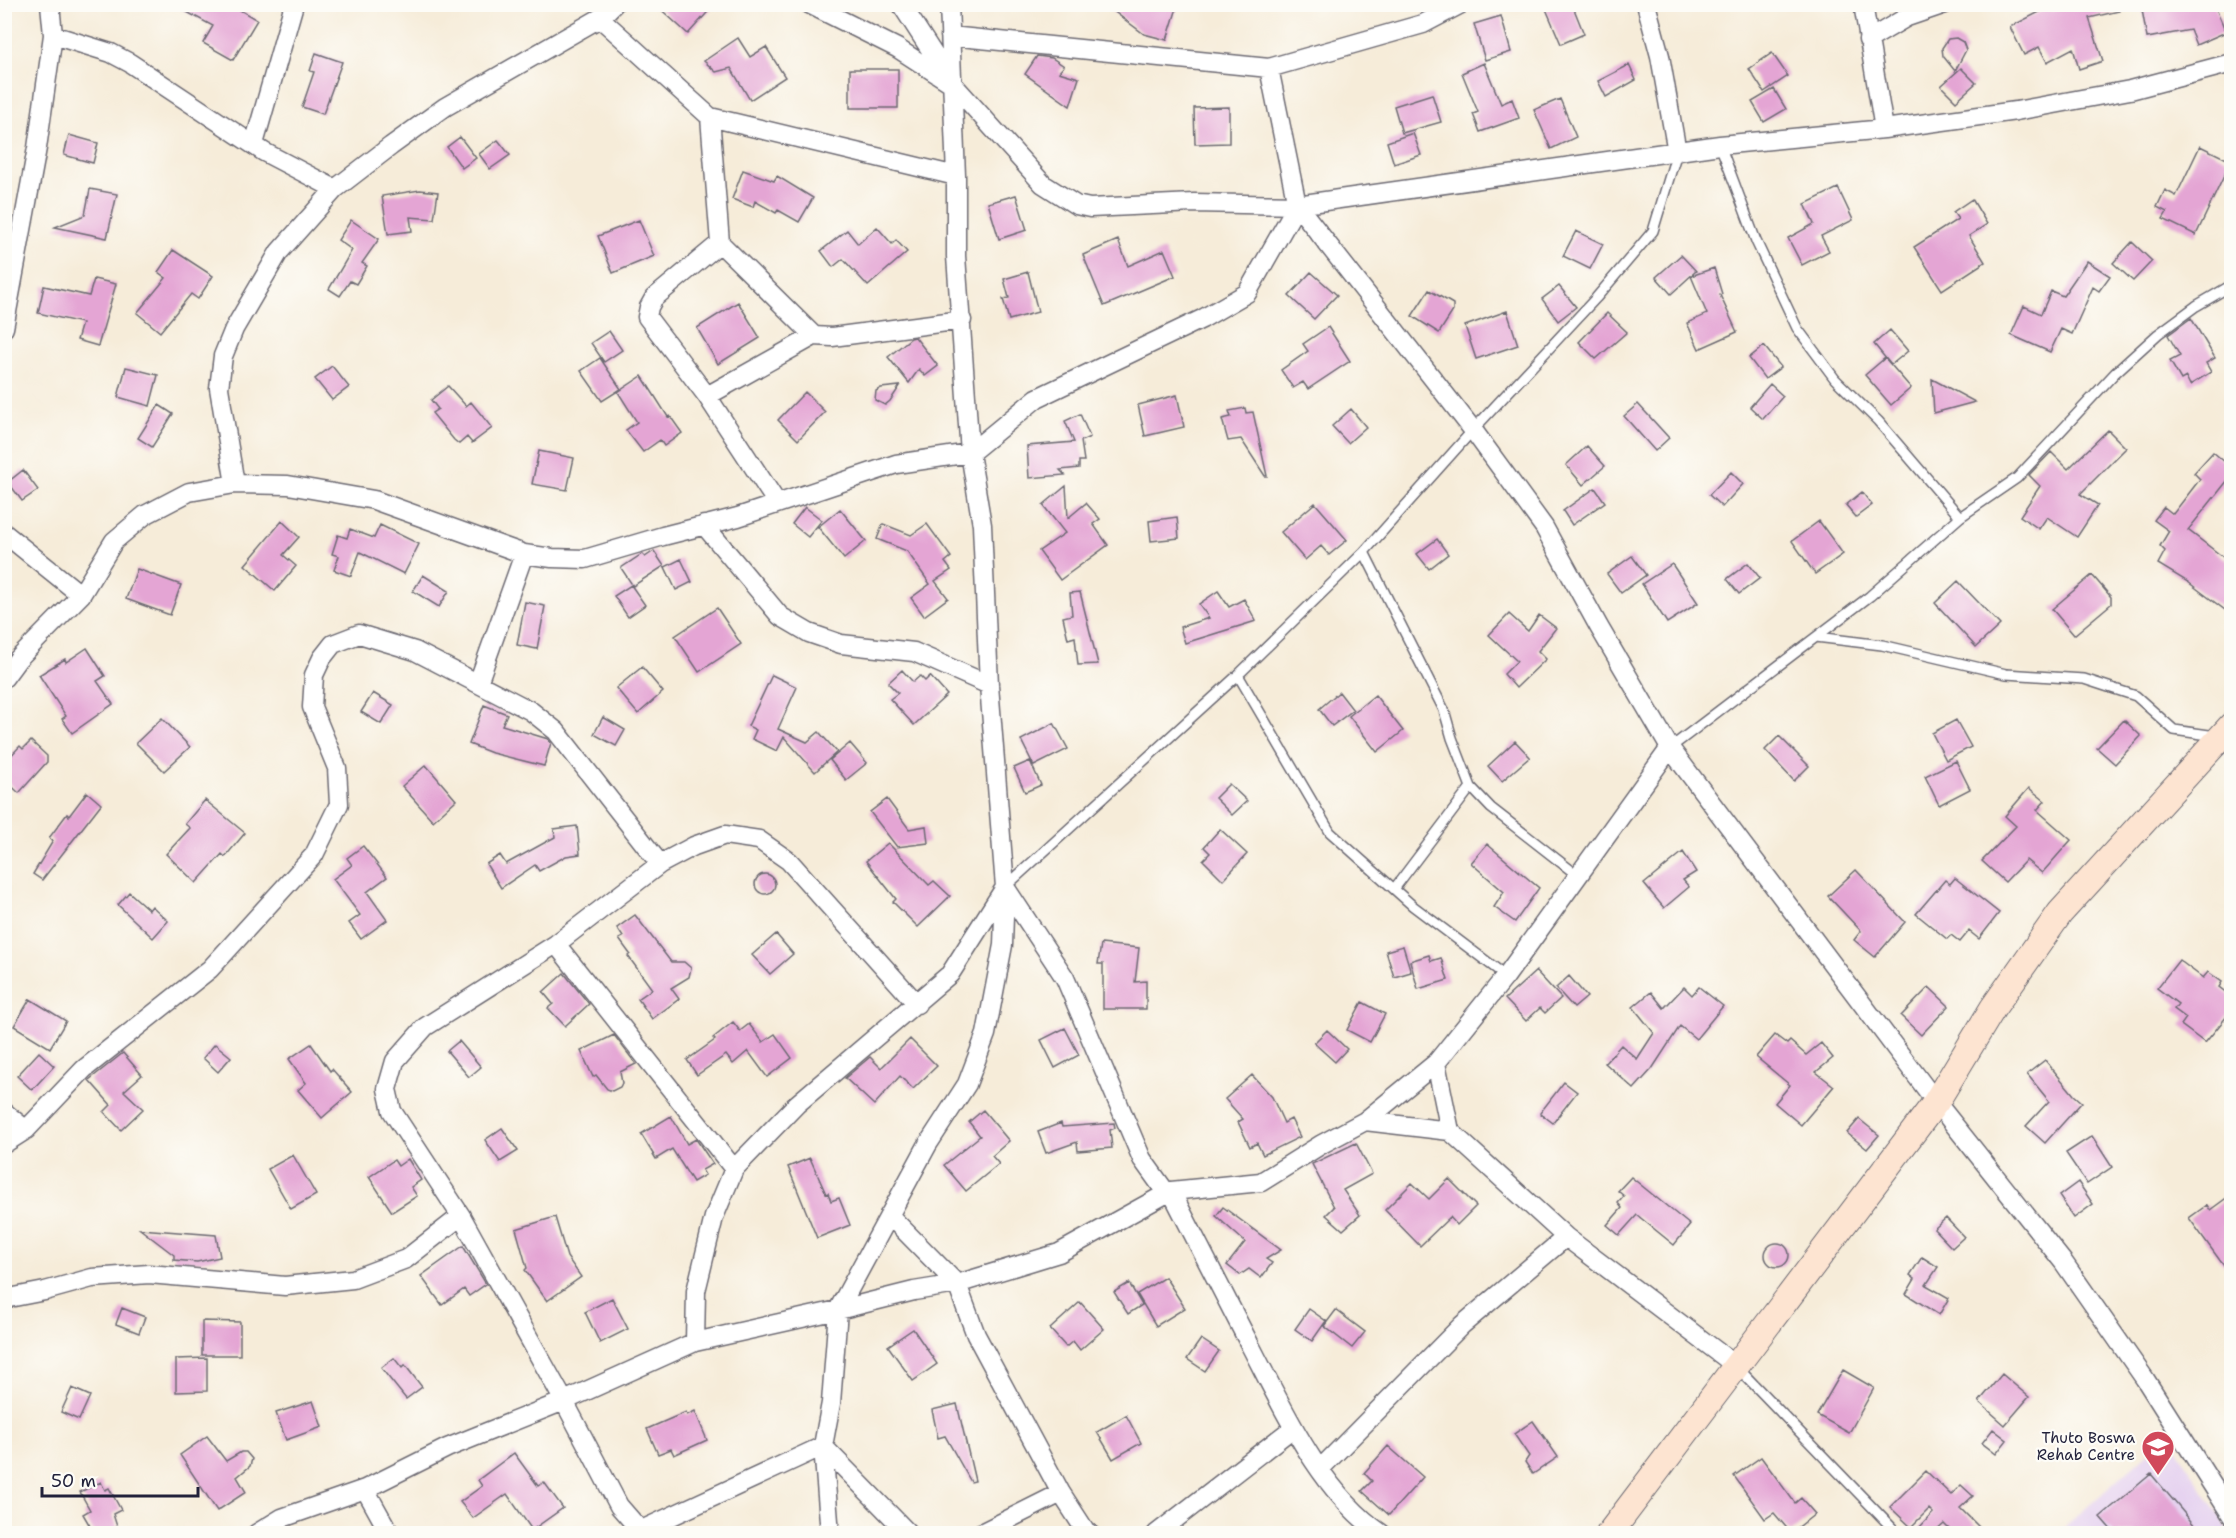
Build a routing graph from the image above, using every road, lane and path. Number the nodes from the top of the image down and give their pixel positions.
1 (50, 4) edge
2 (294, 4) edge
3 (614, 4) edge
4 (809, 4) edge
5 (901, 4) edge
6 (949, 4) edge
7 (1461, 4) edge
8 (1646, 4) edge
9 (1863, 4) edge
10 (1945, 4) edge
11 (600, 18) junction
12 (53, 35) junction
13 (950, 36) junction
14 (1868, 40) junction
15 (2232, 63) edge
16 (1269, 68) junction
17 (952, 83) junction
18 (710, 117) junction
19 (1884, 129) junction
20 (254, 144) junction
21 (1720, 145) junction
22 (1677, 152) junction
23 (956, 176) junction
24 (335, 189) junction
25 (1297, 205) junction
26 (720, 243) junction
27 (2232, 285) edge
28 (962, 320) junction
29 (4, 328) edge
30 (814, 336) junction
31 (707, 396) junction
32 (1473, 430) junction
33 (970, 453) junction
34 (235, 484) junction
35 (777, 503) junction
36 (1960, 517) junction
37 (704, 525) junction
38 (4, 533) edge
39 (1364, 552) junction
40 (524, 554) junction
41 (81, 595) junction
42 (1816, 637) junction
43 (1238, 675) junction
44 (4, 678) edge
45 (478, 683) junction
46 (989, 685) junction
47 (2226, 731) edge
48 (1670, 748) junction
49 (1471, 787) junction
50 (660, 864) junction
51 (1577, 875) junction
52 (1005, 887) junction
53 (1394, 890) junction
54 (556, 944) junction
55 (1506, 976) junction
56 (917, 1004) junction
57 (1436, 1063) junction
58 (1936, 1102) junction
59 (4, 1112) edge
60 (1365, 1120) junction
61 (26, 1130) junction
62 (1450, 1131) junction
63 (4, 1144) edge
64 (734, 1169) junction
65 (1171, 1191) junction
66 (889, 1215) junction
67 (461, 1216) junction
68 (1566, 1237) junction
69 (957, 1284) junction
70 (4, 1299) edge
71 (838, 1310) junction
72 (695, 1342) junction
73 (1735, 1365) junction
74 (564, 1401) junction
75 (1293, 1428) junction
76 (823, 1446) junction
77 (1320, 1468) junction
78 (365, 1489) junction
79 (1061, 1493) junction
80 (2232, 1516) edge
81 (636, 1531) edge
82 (256, 1533) edge
83 (390, 1533) edge
84 (830, 1533) edge
85 (909, 1533) edge
86 (979, 1533) edge
87 (1090, 1533) edge
88 (1156, 1533) edge
89 (1382, 1533) edge
90 (1609, 1533) edge
91 (1898, 1533) edge

1 - 12 street
2 - 20 street
3 - 11 street
4 - 17 street
5 - 17 street
6 - 13 street
7 - 16 street
8 - 22 street
9 - 14 street
10 - 14 street
11 - 18 street
11 - 24 street
12 - 20 street
12 - 29 street
13 - 16 street
13 - 17 street
14 - 19 street
15 - 19 street
16 - 25 street
17 - 23 street
17 - 25 street
18 - 23 street
18 - 26 street
19 - 21 street
20 - 24 street
21 - 22 street
21 - 36 lane
22 - 25 street
22 - 32 lane
23 - 28 street
24 - 34 street
25 - 32 street
25 - 33 street
26 - 30 street
26 - 31 street
27 - 36 lane
28 - 30 street
28 - 33 street
30 - 31 street
31 - 35 street
32 - 39 lane
32 - 48 street
33 - 35 street
33 - 46 street
34 - 40 street
34 - 41 street
35 - 37 street
36 - 42 lane
37 - 40 street
37 - 46 street
38 - 41 street
39 - 43 lane
39 - 49 lane
40 - 45 street
41 - 44 street
42 - 47 lane
42 - 48 lane
43 - 52 lane
43 - 53 lane
45 - 50 street
45 - 61 street
46 - 52 street
47 - 58 street
48 - 51 street
48 - 58 street
49 - 51 lane
49 - 53 lane
50 - 54 street
50 - 56 street
51 - 55 street
52 - 56 street
52 - 65 street
52 - 66 street
53 - 55 lane
54 - 64 street
54 - 67 street
55 - 57 street
56 - 64 street
57 - 60 street
57 - 62 street
58 - 73 street
58 - 80 street
59 - 61 street
60 - 62 street
60 - 65 street
61 - 63 street
62 - 68 street
64 - 72 street
65 - 69 street
65 - 75 street
66 - 69 street
66 - 71 street
67 - 70 street
67 - 74 street
68 - 73 street
68 - 77 street
69 - 71 street
69 - 79 street
71 - 72 street
71 - 76 street
72 - 74 street
73 - 90 street
73 - 91 lane
74 - 78 street
74 - 81 street
75 - 77 street
75 - 88 street
76 - 81 street
76 - 84 street
76 - 85 street
77 - 89 street
78 - 82 street
78 - 83 street
79 - 86 street
79 - 87 street

